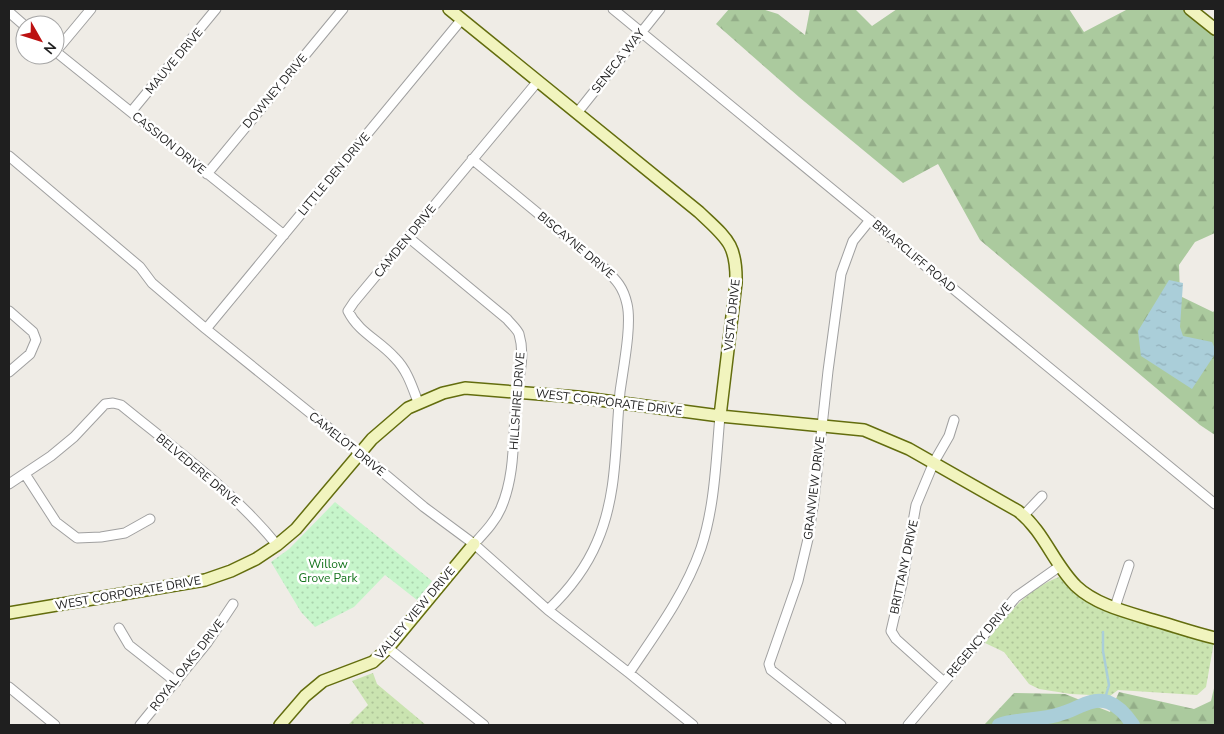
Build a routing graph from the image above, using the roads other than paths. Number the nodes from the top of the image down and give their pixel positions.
1 (91, 9) edge
2 (216, 9) edge
3 (343, 9) edge
4 (449, 9) edge
5 (613, 9) edge
6 (660, 9) edge
7 (1190, 9) edge
8 (462, 19) junction
9 (1215, 29) edge
10 (641, 32) junction
11 (65, 39) edge
12 (65, 59) edge
13 (538, 81) junction
14 (131, 112) junction
15 (577, 113) junction
16 (9, 156) edge
17 (472, 159) junction
18 (207, 174) junction
19 (870, 220) junction
20 (284, 235) junction
21 (408, 237) junction
22 (9, 311) edge
23 (206, 329) junction
24 (9, 372) edge
25 (517, 392) junction
26 (418, 402) junction
27 (619, 403) junction
28 (720, 416) junction
29 (954, 420) dead end
30 (822, 426) junction
31 (360, 454) junction
32 (934, 462) junction
33 (25, 474) junction
34 (9, 484) edge
35 (1042, 496) dead end
36 (1215, 504) edge
37 (1024, 516) junction
38 (150, 519) dead end
39 (474, 544) junction
40 (277, 545) junction
41 (1129, 565) dead end
42 (1060, 566) junction
43 (232, 604) dead end
44 (1115, 607) junction
45 (548, 610) junction
46 (9, 613) edge
47 (119, 628) dead end
48 (1215, 638) edge
49 (388, 648) junction
50 (629, 673) junction
51 (176, 682) junction
52 (944, 682) junction
53 (9, 686) edge
54 (56, 725) edge
55 (140, 725) edge
56 (280, 725) edge
57 (484, 725) edge
58 (693, 725) edge
59 (841, 725) edge
60 (908, 725) edge

1 - 11 street
2 - 14 street, MAUVE DRIVE
3 - 18 street, DOWNEY DRIVE
4 - 8 street, VISTA DRIVE
5 - 10 street, BRIARCLIFF ROAD
6 - 10 street, SENECA WAY
7 - 9 street
8 - 13 street, VISTA DRIVE
8 - 20 street, LITTLE DEN DRIVE
10 - 15 street, SENECA WAY
10 - 19 street, BRIARCLIFF ROAD
12 - 14 street, CASSION DRIVE
13 - 15 street, VISTA DRIVE
13 - 17 street, CAMDEN DRIVE
14 - 18 street, CASSION DRIVE
15 - 28 street, VISTA DRIVE
16 - 23 street, CAMELOT DRIVE
17 - 21 street, CAMDEN DRIVE
17 - 27 street, BISCAYNE DRIVE
18 - 20 street, CASSION DRIVE
19 - 30 street, GRANVIEW DRIVE
19 - 36 street, BRIARCLIFF ROAD
20 - 23 street, LITTLE DEN DRIVE
21 - 25 street, HILLSHIRE DRIVE
21 - 26 street, CAMDEN DRIVE
22 - 24 street
23 - 31 street, CAMELOT DRIVE
25 - 26 street, WEST CORPORATE DRIVE
25 - 27 street, WEST CORPORATE DRIVE
25 - 39 street, HILLSHIRE DRIVE
26 - 31 street, WEST CORPORATE DRIVE
27 - 28 street, WEST CORPORATE DRIVE
27 - 45 street, BISCAYNE DRIVE
28 - 30 street, WEST CORPORATE DRIVE
28 - 50 street, VISTA DRIVE
29 - 32 street
30 - 32 street, WEST CORPORATE DRIVE
30 - 59 street, GRANVIEW DRIVE
31 - 39 street, CAMELOT DRIVE
31 - 40 street, WEST CORPORATE DRIVE
32 - 37 street, WEST CORPORATE DRIVE
32 - 52 street, BRITTANY DRIVE
33 - 34 street
33 - 38 street
33 - 40 street, BELVEDERE DRIVE
35 - 37 street
37 - 42 street, WEST CORPORATE DRIVE
39 - 45 street, CAMELOT DRIVE
39 - 49 street, VALLEY VIEW DRIVE
40 - 46 street, WEST CORPORATE DRIVE
41 - 44 street
42 - 44 street, WEST CORPORATE DRIVE
42 - 52 street, REGENCY DRIVE
43 - 51 street, ROYAL OAKS DRIVE
44 - 48 street, WEST CORPORATE DRIVE
45 - 50 street, CAMELOT DRIVE
47 - 51 street
49 - 56 street, VALLEY VIEW DRIVE
49 - 57 street
50 - 58 street, CAMELOT DRIVE
51 - 55 street, ROYAL OAKS DRIVE
52 - 60 street, REGENCY DRIVE
53 - 54 street

